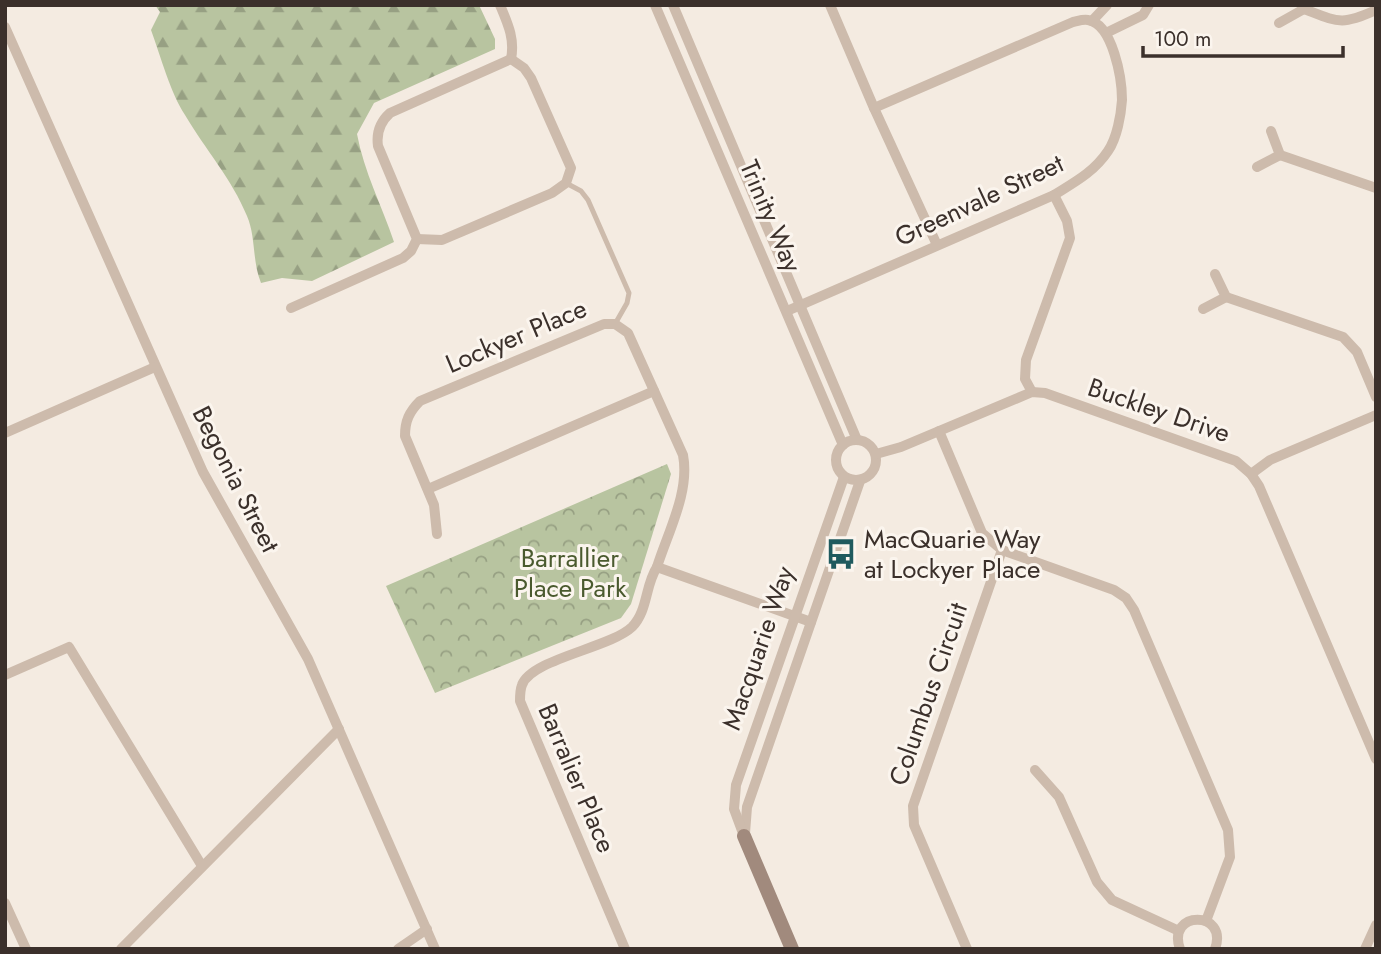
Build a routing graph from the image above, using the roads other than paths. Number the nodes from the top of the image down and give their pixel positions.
1 (500, 5) edge
2 (655, 5) edge
3 (673, 5) edge
4 (830, 5) edge
5 (1107, 5) edge
6 (1149, 5) edge
7 (1303, 7) edge
8 (1376, 10) edge
9 (1092, 20) junction
10 (1279, 23) dead end
11 (5, 27) edge
12 (1106, 33) junction
13 (511, 59) junction
14 (874, 108) junction
15 (1271, 131) dead end
16 (1280, 155) junction
17 (1257, 167) dead end
18 (566, 183) junction
19 (1376, 188) edge
20 (1054, 195) junction
21 (417, 239) junction
22 (937, 245) junction
23 (1215, 274) dead end
24 (1226, 297) junction
25 (802, 306) junction
26 (291, 308) dead end
27 (1203, 309) dead end
28 (787, 311) junction
29 (615, 324) junction
30 (155, 367) junction
31 (654, 391) junction
32 (1032, 392) junction
33 (1376, 397) edge
34 (1376, 415) edge
35 (939, 431) junction
36 (5, 433) edge
37 (858, 440) junction
38 (843, 444) junction
39 (876, 454) junction
40 (1251, 474) junction
41 (844, 477) junction
42 (860, 481) junction
43 (428, 489) junction
44 (437, 534) dead end
45 (1002, 550) junction
46 (657, 567) junction
47 (795, 616) junction
48 (811, 622) junction
49 (5, 675) edge
50 (339, 729) junction
51 (1376, 759) edge
52 (1035, 770) dead end
53 (744, 836) junction
54 (202, 866) junction
55 (5, 903) edge
56 (1206, 921) junction
57 (1376, 925) edge
58 (428, 929) junction
59 (1179, 931) junction
60 (1217, 948) edge
61 (26, 949) edge
62 (121, 949) edge
63 (398, 949) edge
64 (435, 949) edge
65 (625, 949) edge
66 (792, 949) edge
67 (967, 949) edge
68 (1180, 949) edge
69 (1365, 949) edge

1 - 13 street
2 - 28 street, Trinity Way
3 - 25 street, Trinity Way
4 - 14 street
5 - 9 street
6 - 12 street
7 - 8 street
7 - 10 street
9 - 12 street, Greenvale Street
9 - 14 street
11 - 30 street, Begonia Street
12 - 20 street, Greenvale Street
13 - 18 street
13 - 21 street
14 - 22 street
15 - 16 street
16 - 17 street
16 - 19 street
18 - 21 street
18 - 29 lane
20 - 22 street, Greenvale Street
20 - 32 street
21 - 26 street
22 - 25 street, Greenvale Street
23 - 24 street
24 - 27 street
24 - 33 street
25 - 28 street, Greenvale Street
25 - 37 street, Trinity Way
28 - 38 street, Trinity Way
29 - 31 street, Lockyer Place
29 - 43 street, Lockyer Place
30 - 36 street
30 - 50 street, Begonia Street
31 - 43 street
31 - 46 street, Lockyer Place
32 - 35 street
32 - 40 street, Buckley Drive
34 - 40 street
35 - 39 street
35 - 45 street
37 - 38 street
37 - 39 street, Trinity Way
38 - 41 street, Trinity Way
39 - 42 street
40 - 51 street, Buckley Drive
41 - 42 street
41 - 47 street, Macquarie Way
42 - 48 street, Macquarie Way
43 - 44 street, Lockyer Place
45 - 56 street
45 - 67 street, Columbus Circuit
46 - 47 street
46 - 65 street, Barralier Place
47 - 48 street
47 - 53 street, Macquarie Way
48 - 53 street, Macquarie Way
49 - 54 street
50 - 54 street
50 - 58 street, Begonia Street
52 - 59 street
53 - 66 street, Macquarie Way
54 - 62 street
55 - 61 street
56 - 59 street
56 - 60 street
57 - 69 street
58 - 63 street
58 - 64 street, Begonia Street
59 - 68 street

